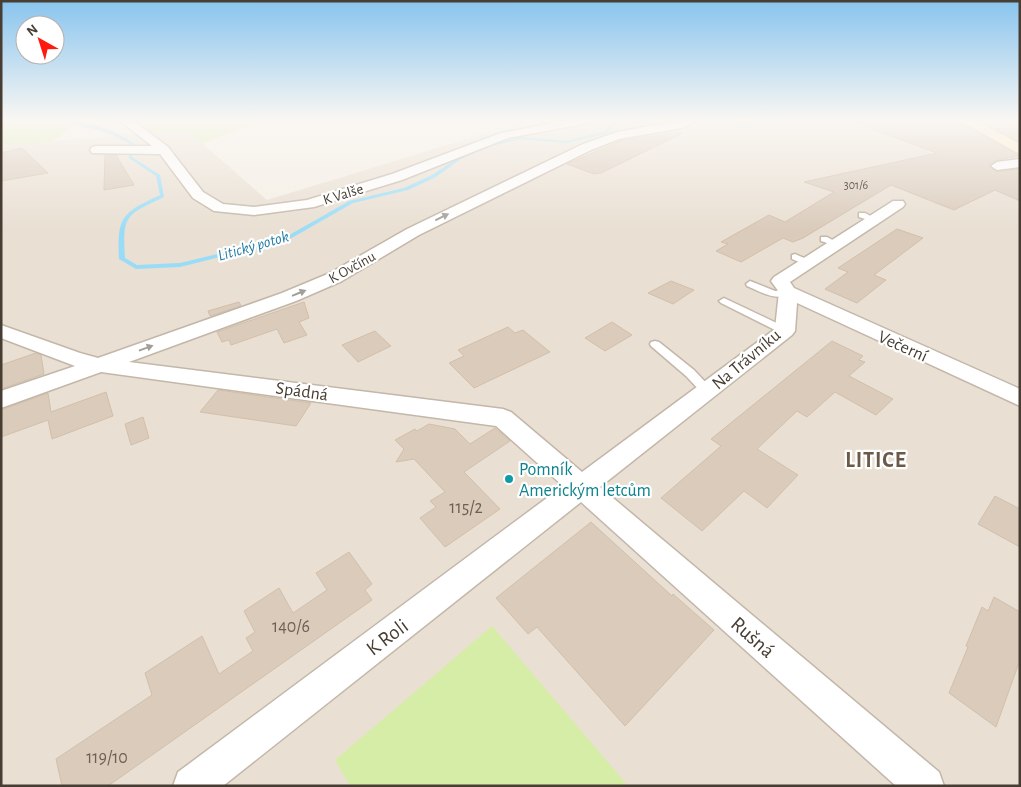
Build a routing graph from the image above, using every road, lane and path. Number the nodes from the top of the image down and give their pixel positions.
1 (169, 157) edge
2 (447, 157) edge
3 (567, 157) edge
4 (1020, 163) edge
5 (997, 166) dead end
6 (898, 204) dead end
7 (750, 284) dead end
8 (788, 292) junction
9 (724, 301) dead end
10 (1, 331) edge
11 (784, 332) junction
12 (27, 341) junction
13 (655, 344) dead end
14 (1, 349) edge
15 (100, 365) junction
16 (707, 392) junction
17 (1020, 398) edge
18 (1, 400) edge
19 (582, 488) junction
20 (192, 786) edge
21 (925, 786) edge

1 - 2 street, K Valše
15 -> 3 street, K Ovčínu
4 - 5 street
6 - 8 street, Na Trávníku
7 - 8 lane
8 - 11 street, Na Trávníku
8 - 17 street, Večerní
9 - 11 lane
10 - 12 street, Spádná
11 - 16 street, Na Trávníku
12 - 14 street
12 - 15 street, Spádná
13 - 16 lane
15 - 18 street, K Ovčínu
15 - 19 street, Spádná
16 - 19 street, Na Trávníku
19 - 20 street, K Roli
19 - 21 street, Rušná

